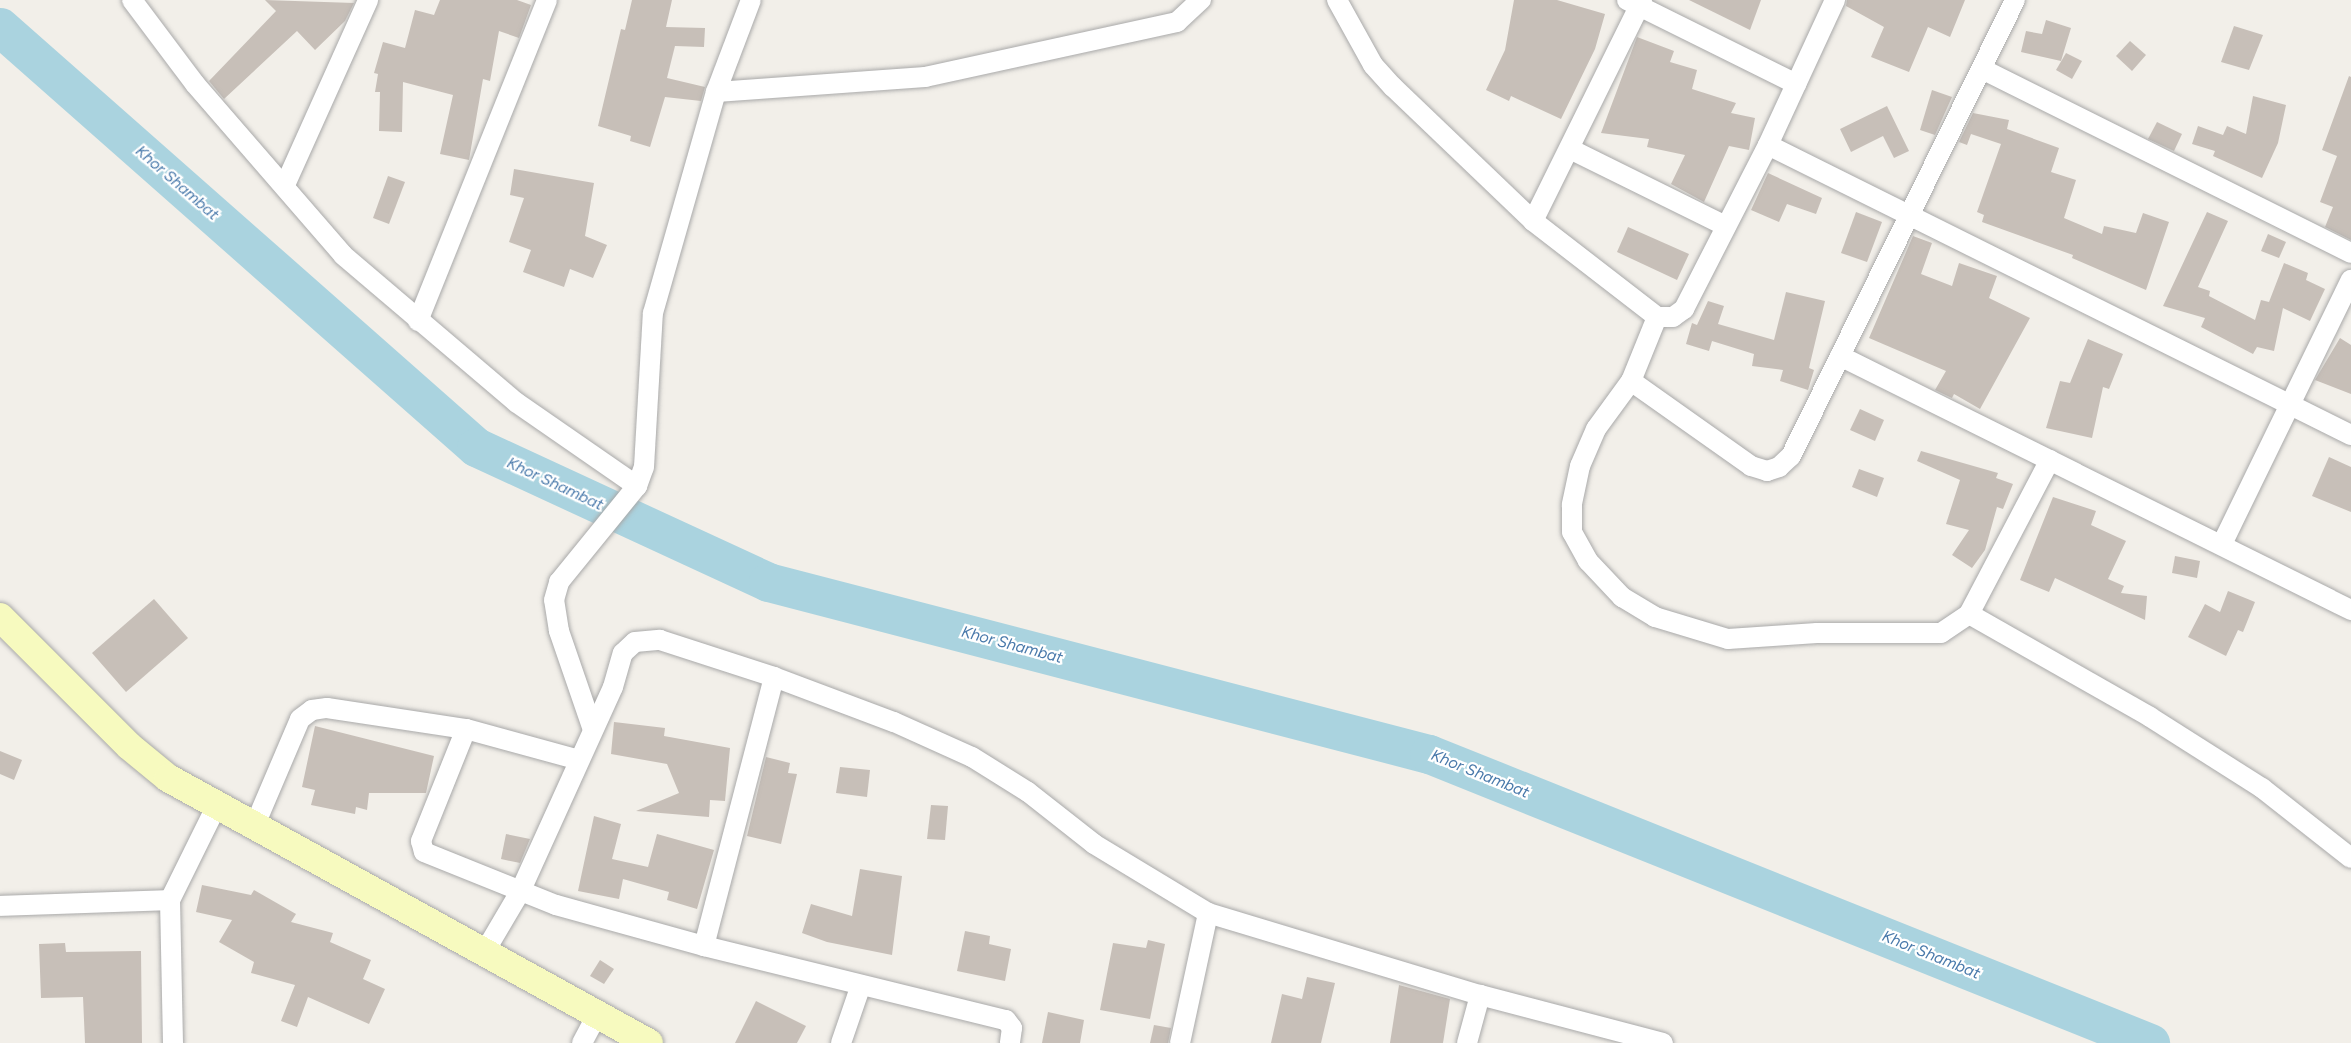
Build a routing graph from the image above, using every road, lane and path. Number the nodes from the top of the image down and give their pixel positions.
1 (368, 0) edge
2 (547, 0) edge
3 (751, 0) edge
4 (1201, 0) edge
5 (1337, 0) edge
6 (1835, 0) edge
7 (2015, 0) edge
8 (1636, 2) edge
9 (143, 4) edge
10 (1982, 69) junction
11 (1796, 84) junction
12 (716, 92) junction
13 (1768, 145) junction
14 (1570, 149) junction
15 (285, 185) junction
16 (1909, 215) junction
17 (1533, 221) junction
18 (1726, 226) junction
19 (2351, 253) edge
20 (2351, 280) edge
21 (1658, 317) junction
22 (418, 321) junction
23 (1840, 356) junction
24 (1631, 381) junction
25 (2290, 405) junction
26 (2351, 435) edge
27 (2050, 460) junction
28 (637, 486) junction
29 (2222, 544) junction
30 (2351, 610) edge
31 (1969, 614) junction
32 (0, 617) edge
33 (774, 677) junction
34 (592, 727) junction
35 (466, 729) junction
36 (579, 759) junction
37 (216, 807) junction
38 (254, 827) junction
39 (2351, 858) edge
40 (520, 892) junction
41 (170, 900) junction
42 (0, 906) edge
43 (1208, 913) junction
44 (704, 946) junction
45 (484, 953) junction
46 (861, 985) junction
47 (1480, 995) junction
48 (597, 1016) junction
49 (173, 1043) edge
50 (582, 1043) edge
51 (649, 1043) edge
52 (841, 1043) edge
53 (1010, 1043) edge
54 (1180, 1043) edge
55 (1467, 1043) edge
56 (1663, 1043) edge

1 - 15 street
2 - 22 street
3 - 12 street
4 - 12 street
5 - 17 street
6 - 11 street
7 - 10 street
8 - 11 street
8 - 14 street
9 - 15 street
10 - 16 street
10 - 19 street
11 - 13 street
12 - 28 street
13 - 16 street
13 - 18 street
14 - 17 street
14 - 18 street
15 - 22 street
16 - 23 street
16 - 25 street
17 - 21 street
18 - 21 street
20 - 25 street
21 - 24 street
22 - 28 street
23 - 24 street
23 - 27 street
24 - 31 street
25 - 26 street
25 - 29 street
27 - 29 street
27 - 31 street
28 - 34 street
29 - 30 street
31 - 39 street
32 - 37 street
33 - 34 street
33 - 43 street
33 - 44 street
34 - 36 street
35 - 36 street
35 - 38 street
35 - 40 street
36 - 40 street
37 - 38 street
37 - 41 street
38 - 45 street
40 - 44 street
40 - 45 street
41 - 42 street
41 - 49 street
43 - 47 street
43 - 54 street
44 - 46 street
45 - 48 street
46 - 52 street
46 - 53 street
47 - 55 street
47 - 56 street
48 - 50 street
48 - 51 street

